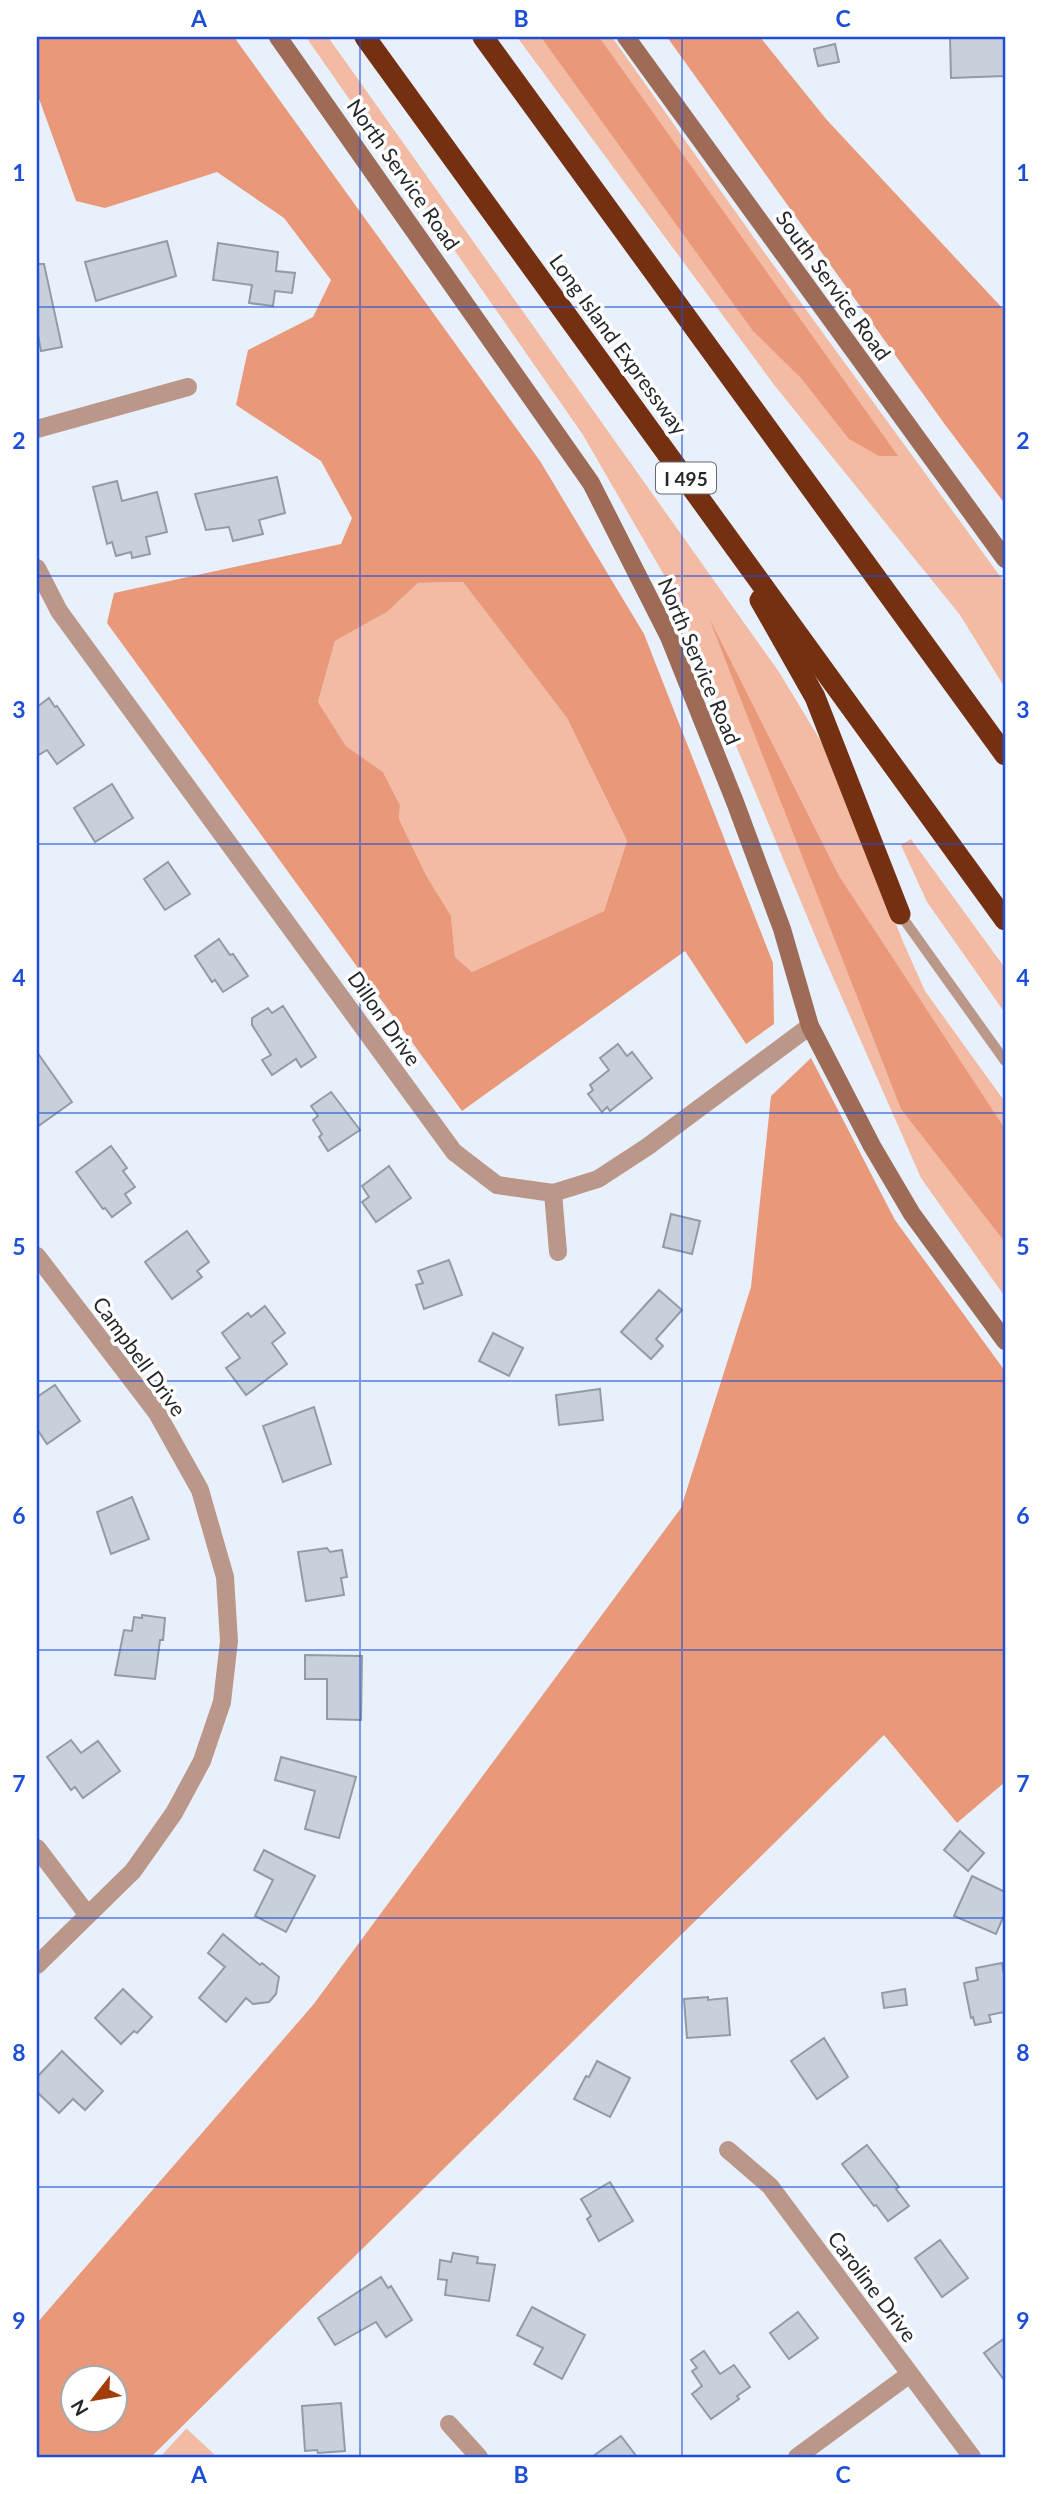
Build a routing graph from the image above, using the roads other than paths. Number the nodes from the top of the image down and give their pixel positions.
1 (278, 37) edge
2 (365, 37) edge
3 (483, 37) edge
4 (626, 37) edge
5 (188, 387) dead end
6 (37, 429) edge
7 (709, 510) junction
8 (1005, 559) edge
9 (37, 568) edge
10 (1005, 755) edge
11 (900, 914) joint
12 (1005, 920) edge
13 (810, 1026) junction
14 (1005, 1061) edge
15 (553, 1193) junction
16 (558, 1252) dead end
17 (37, 1256) edge
18 (1005, 1341) edge
19 (37, 1848) edge
20 (87, 1914) junction
21 (37, 1965) edge
22 (728, 2150) dead end
23 (910, 2374) junction
24 (449, 2424) dead end
25 (479, 2457) edge
26 (797, 2457) edge
27 (972, 2457) edge

1 - 13 main road, North Service Road
2 - 7 highway, Long Island Expressway / I 495
3 - 10 highway
4 - 8 main road, South Service Road
5 - 6 street
7 - 11 highway
7 - 12 highway, Long Island Expressway / I 495
9 - 15 street, Dillon Drive
11 - 14 lane
13 - 15 street, Dillon Drive
13 - 18 main road, North Service Road
15 - 16 street
17 - 20 street, Campbell Drive
19 - 20 street
20 - 21 street, Campbell Drive
22 - 23 street, Caroline Drive
23 - 26 street
23 - 27 street, Caroline Drive
24 - 25 street

